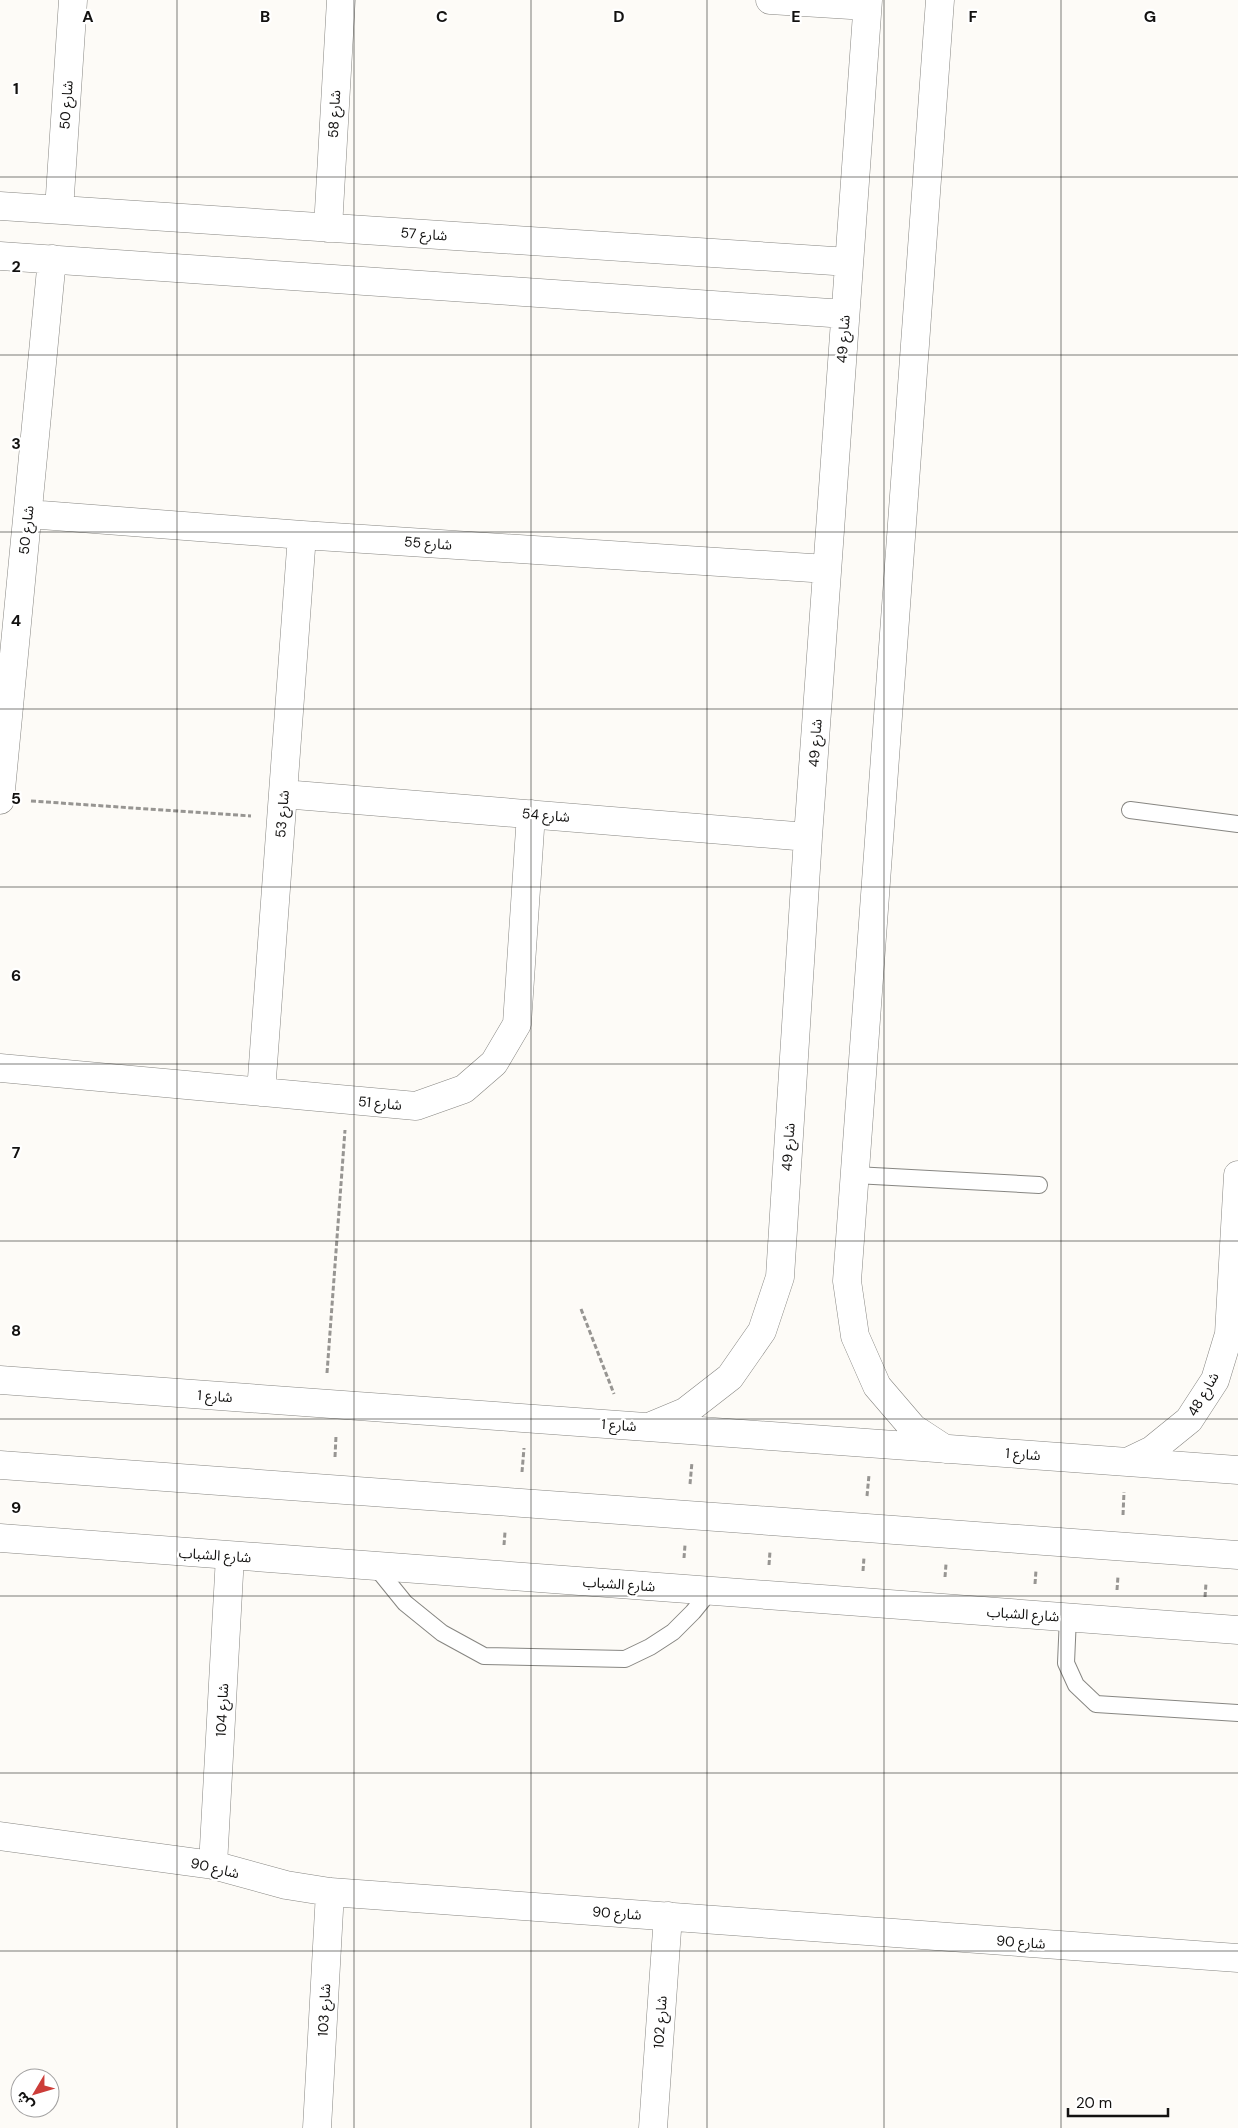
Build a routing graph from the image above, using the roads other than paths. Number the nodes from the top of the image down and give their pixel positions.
1 (73, 0) edge
2 (340, 0) edge
3 (770, 0) edge
4 (940, 0) edge
5 (868, 3) edge
6 (0, 206) edge
7 (59, 210) junction
8 (328, 228) junction
9 (0, 256) edge
10 (52, 259) junction
11 (849, 262) junction
12 (845, 314) junction
13 (28, 514) junction
14 (302, 535) junction
15 (828, 569) junction
16 (0, 800) edge
17 (282, 806) junction
18 (1130, 810) dead end
19 (531, 814) junction
20 (1238, 824) edge
21 (808, 837) junction
22 (0, 1068) edge
23 (261, 1092) junction
24 (855, 1175) junction
25 (1238, 1175) edge
26 (1039, 1185) dead end
27 (0, 1380) edge
28 (637, 1426) junction
29 (945, 1448) junction
30 (1126, 1462) junction
31 (0, 1465) edge
32 (1238, 1470) edge
33 (0, 1538) edge
34 (1238, 1555) edge
35 (230, 1556) junction
36 (375, 1566) junction
37 (710, 1591) junction
38 (1068, 1617) junction
39 (1238, 1630) edge
40 (1238, 1713) edge
41 (0, 1836) edge
42 (213, 1865) junction
43 (330, 1892) junction
44 (668, 1916) junction
45 (1238, 1958) edge
46 (318, 2128) edge
47 (653, 2128) edge

1 - 7 street, شارع 50
2 - 8 street, شارع 58
3 - 5 street
4 - 24 street
5 - 11 street, شارع 49
6 - 7 street, شارع 57
7 - 8 street, شارع 57
8 - 11 street, شارع 57
9 - 10 street
10 - 12 street
10 - 13 street, شارع 50
11 - 12 street, شارع 49
12 - 15 street, شارع 49
13 - 14 street, شارع 55
13 - 16 street, شارع 50
14 - 15 street, شارع 55
14 - 17 street, شارع 53
15 - 21 street, شارع 49
17 - 19 street, شارع 54
17 - 23 street, شارع 53
18 - 20 lane
19 - 21 street, شارع 54
19 - 23 street, شارع 51
21 - 28 street, شارع 49
22 - 23 street, شارع 51
24 - 26 lane
24 - 29 street
25 - 30 street, شارع 48
27 - 28 street, شارع 1
28 - 29 street, شارع 1
29 - 30 street, شارع 1
30 - 32 street, شارع 1
31 - 34 street
33 - 35 street, شارع الشباب
35 - 36 street, شارع الشباب
35 - 42 street, شارع 104
36 - 37 street, شارع الشباب
36 - 37 lane
37 - 38 street, شارع الشباب
38 - 39 street, شارع الشباب
38 - 40 lane
41 - 42 street, شارع 90
42 - 43 street, شارع 90
43 - 44 street, شارع 90
43 - 46 street, شارع 103
44 - 45 street, شارع 90
44 - 47 street, شارع 102

